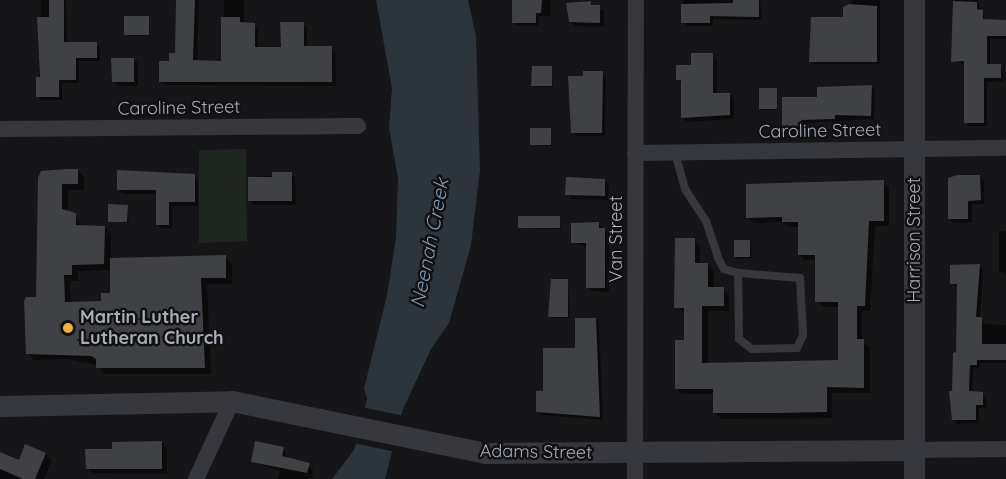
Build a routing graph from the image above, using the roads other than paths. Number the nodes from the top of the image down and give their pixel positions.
1 (636, 0) edge
2 (914, 0) edge
3 (358, 126) dead end
4 (0, 129) edge
5 (1006, 148) edge
6 (914, 149) junction
7 (675, 152) junction
8 (635, 153) junction
9 (738, 273) junction
10 (232, 401) junction
11 (0, 406) edge
12 (1006, 449) edge
13 (914, 450) junction
14 (635, 453) junction
15 (195, 479) edge
16 (635, 479) edge
17 (914, 479) edge

1 - 8 street, Van Street
2 - 6 street, Harrison Street
3 - 4 street, Caroline Street
5 - 6 street, Caroline Street
6 - 7 street, Caroline Street
6 - 13 street, Harrison Street
7 - 8 street, Caroline Street
7 - 9 lane
8 - 14 street, Van Street
9 - 9 lane
10 - 11 street, Adams Street
10 - 14 street, Adams Street
10 - 15 street
12 - 13 street, Adams Street
13 - 14 street, Adams Street
13 - 17 street, Harrison Street
14 - 16 street, Van Street

